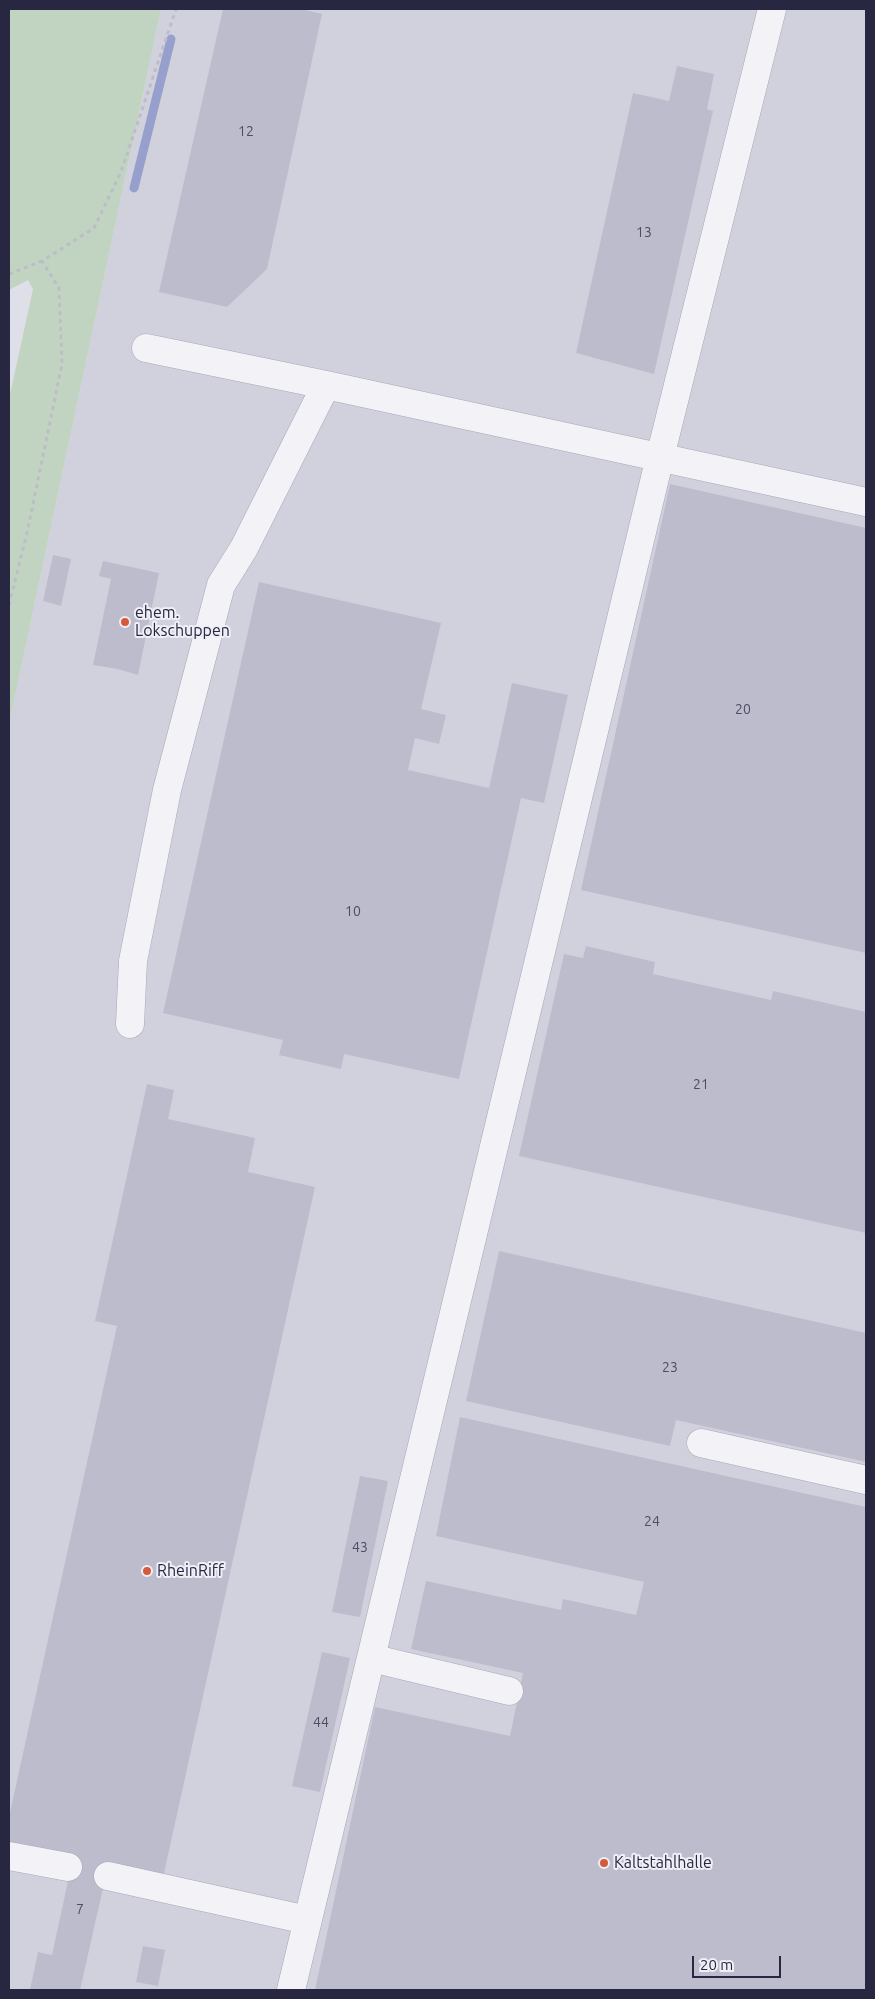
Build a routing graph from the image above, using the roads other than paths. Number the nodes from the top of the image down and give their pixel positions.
1 (772, 9) edge
2 (146, 348) dead end
3 (326, 385) junction
4 (660, 457) junction
5 (866, 502) edge
6 (130, 1024) dead end
7 (701, 1443) dead end
8 (866, 1480) edge
9 (371, 1658) junction
10 (509, 1691) dead end
11 (9, 1856) edge
12 (68, 1867) dead end
13 (108, 1876) dead end
14 (308, 1920) junction
15 (291, 1990) edge

1 - 4 lane
2 - 3 lane
3 - 4 lane
3 - 6 lane
4 - 5 lane
4 - 9 lane
7 - 8 lane
9 - 10 lane
9 - 14 lane
11 - 12 lane
13 - 14 lane
14 - 15 lane

